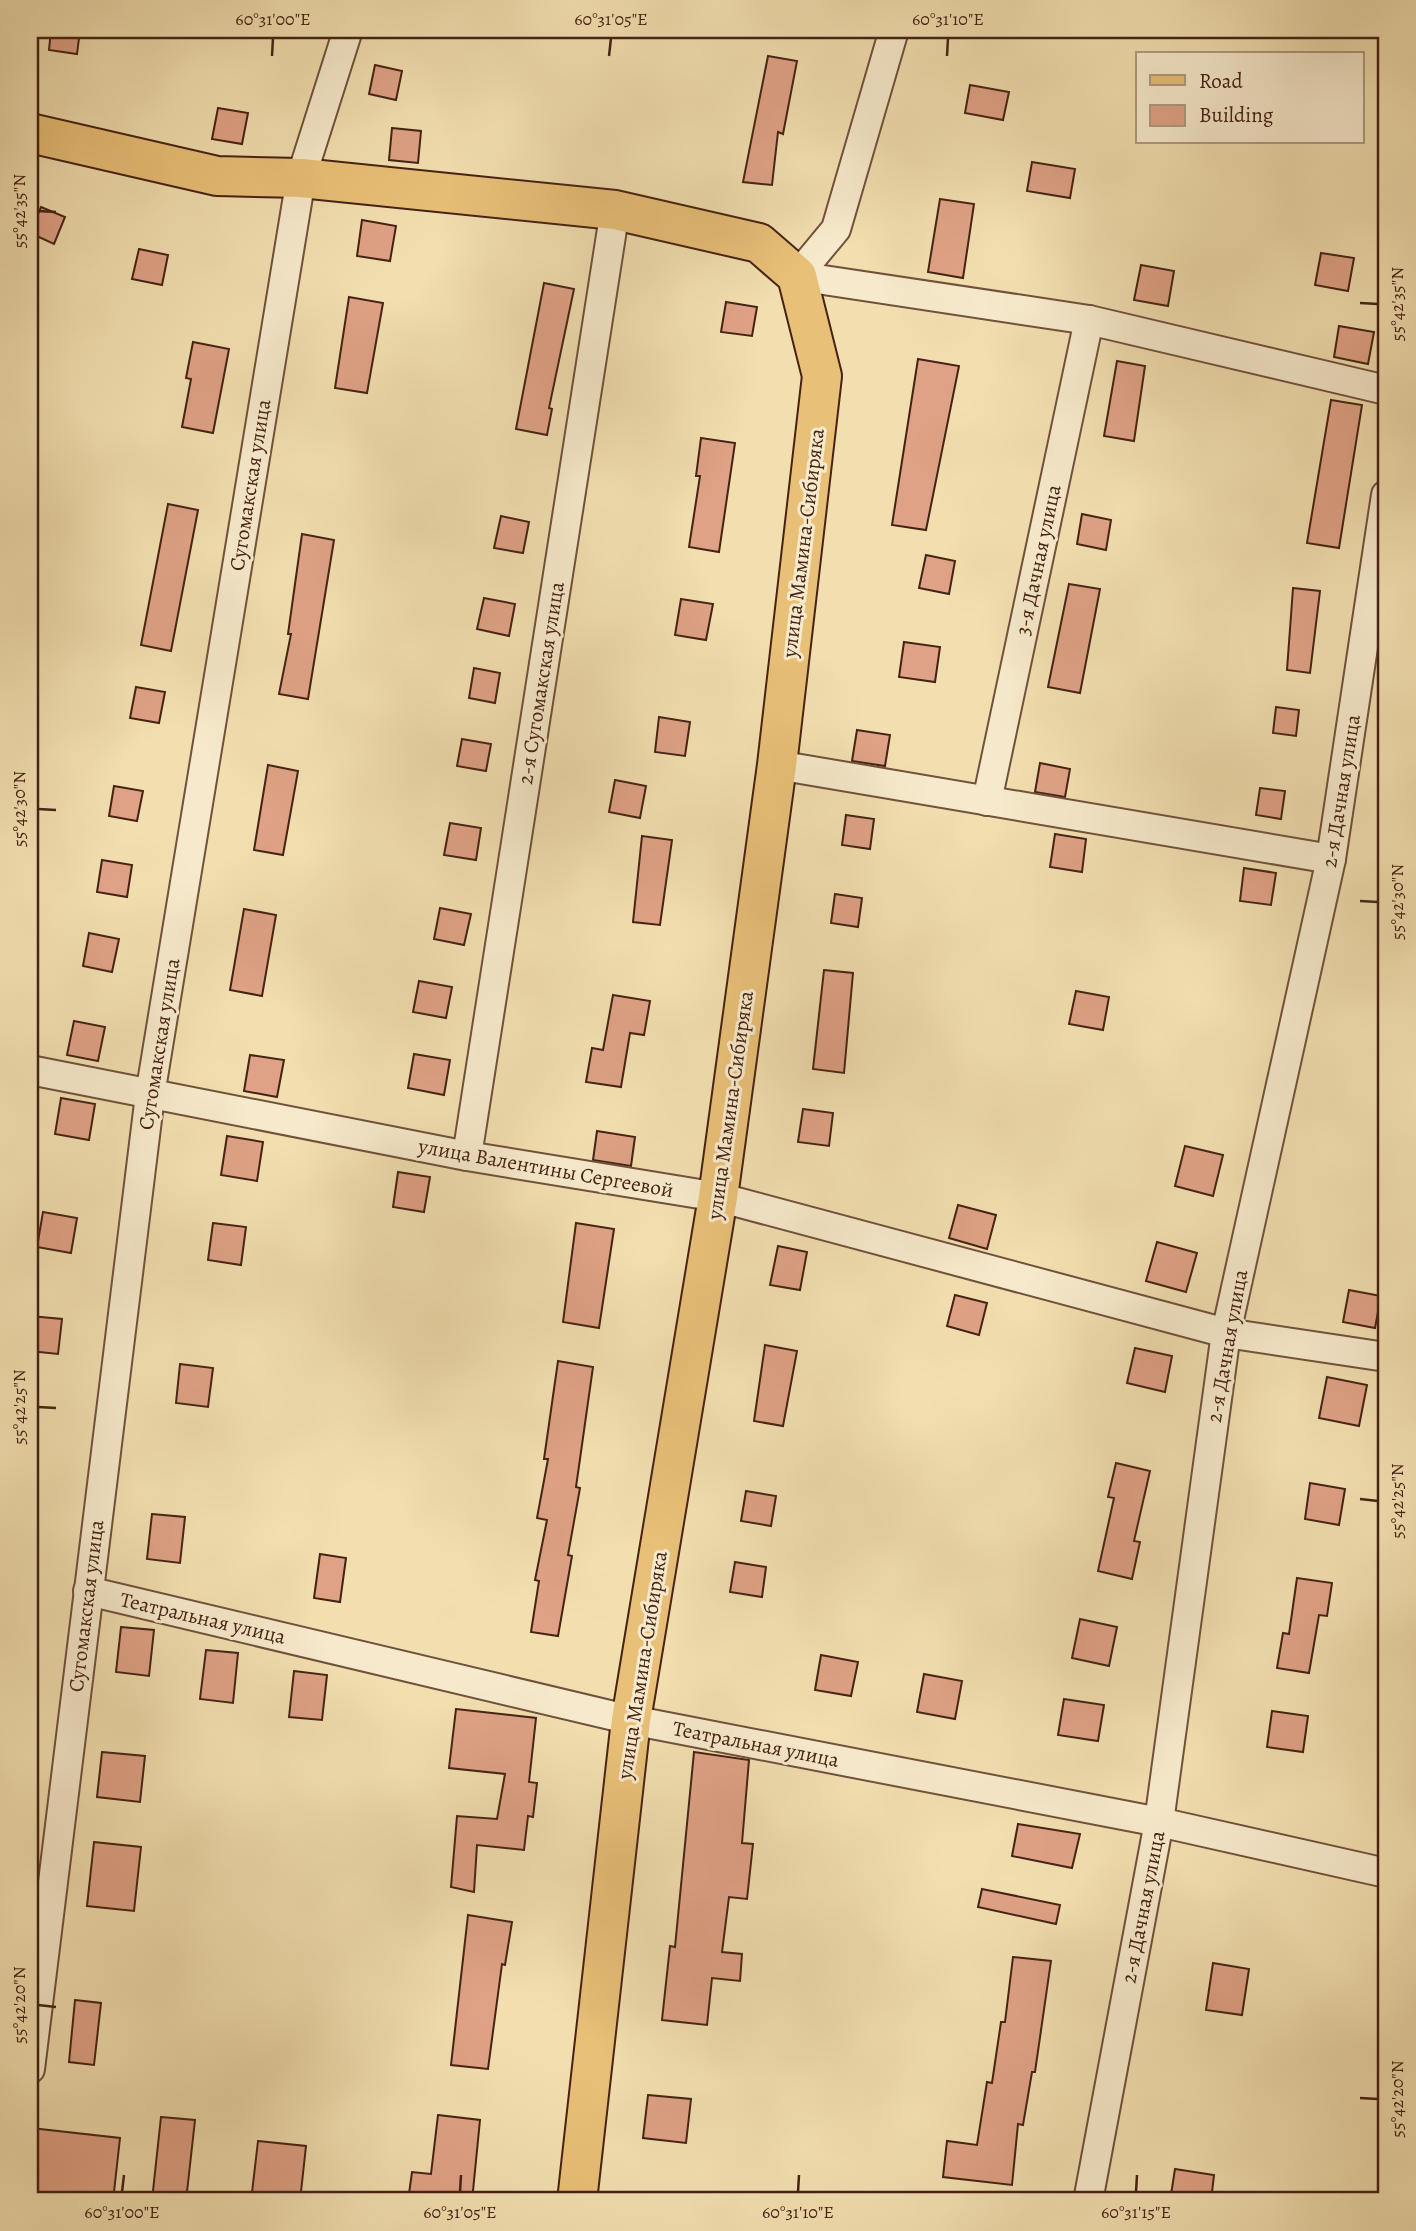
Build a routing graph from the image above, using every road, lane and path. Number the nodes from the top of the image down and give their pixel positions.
1 (348, 30) edge
2 (894, 30) edge
3 (30, 133) edge
4 (301, 178) junction
5 (615, 211) junction
6 (797, 276) junction
7 (1089, 320) junction
8 (1386, 390) edge
9 (1386, 495) edge
10 (777, 765) junction
11 (987, 801) junction
12 (1331, 859) junction
13 (30, 1070) edge
14 (150, 1095) junction
15 (467, 1156) junction
16 (718, 1197) junction
17 (1226, 1333) junction
18 (1386, 1357) edge
19 (88, 1591) junction
20 (631, 1720) junction
21 (1158, 1822) junction
22 (1386, 1873) edge
23 (30, 2069) edge
24 (577, 2201) edge
25 (1087, 2201) edge

1 - 4 street, Сугомакская улица
2 - 6 street
3 - 4 main road
4 - 5 main road
4 - 14 street, Сугомакская улица
5 - 6 main road
5 - 15 street, 2-я Сугомакская улица
6 - 7 street
6 - 10 main road, улица Мамина-Сибиряка
7 - 8 street
7 - 11 street, 3-я Дачная улица
9 - 12 street, 2-я Дачная улица
10 - 11 street
10 - 16 main road, улица Мамина-Сибиряка
11 - 12 street
12 - 17 street, 2-я Дачная улица
13 - 14 street, улица Валентины Сергеевой
14 - 15 street, улица Валентины Сергеевой
14 - 19 street, Сугомакская улица
15 - 16 street, улица Валентины Сергеевой
16 - 17 street, улица Валентины Сергеевой
16 - 20 main road, улица Мамина-Сибиряка
17 - 18 street, улица Валентины Сергеевой
17 - 21 street, 2-я Дачная улица
19 - 20 street, Театральная улица
19 - 23 street, Сугомакская улица
20 - 21 street, Театральная улица
20 - 24 main road, улица Мамина-Сибиряка
21 - 22 street, Театральная улица
21 - 25 street, 2-я Дачная улица

